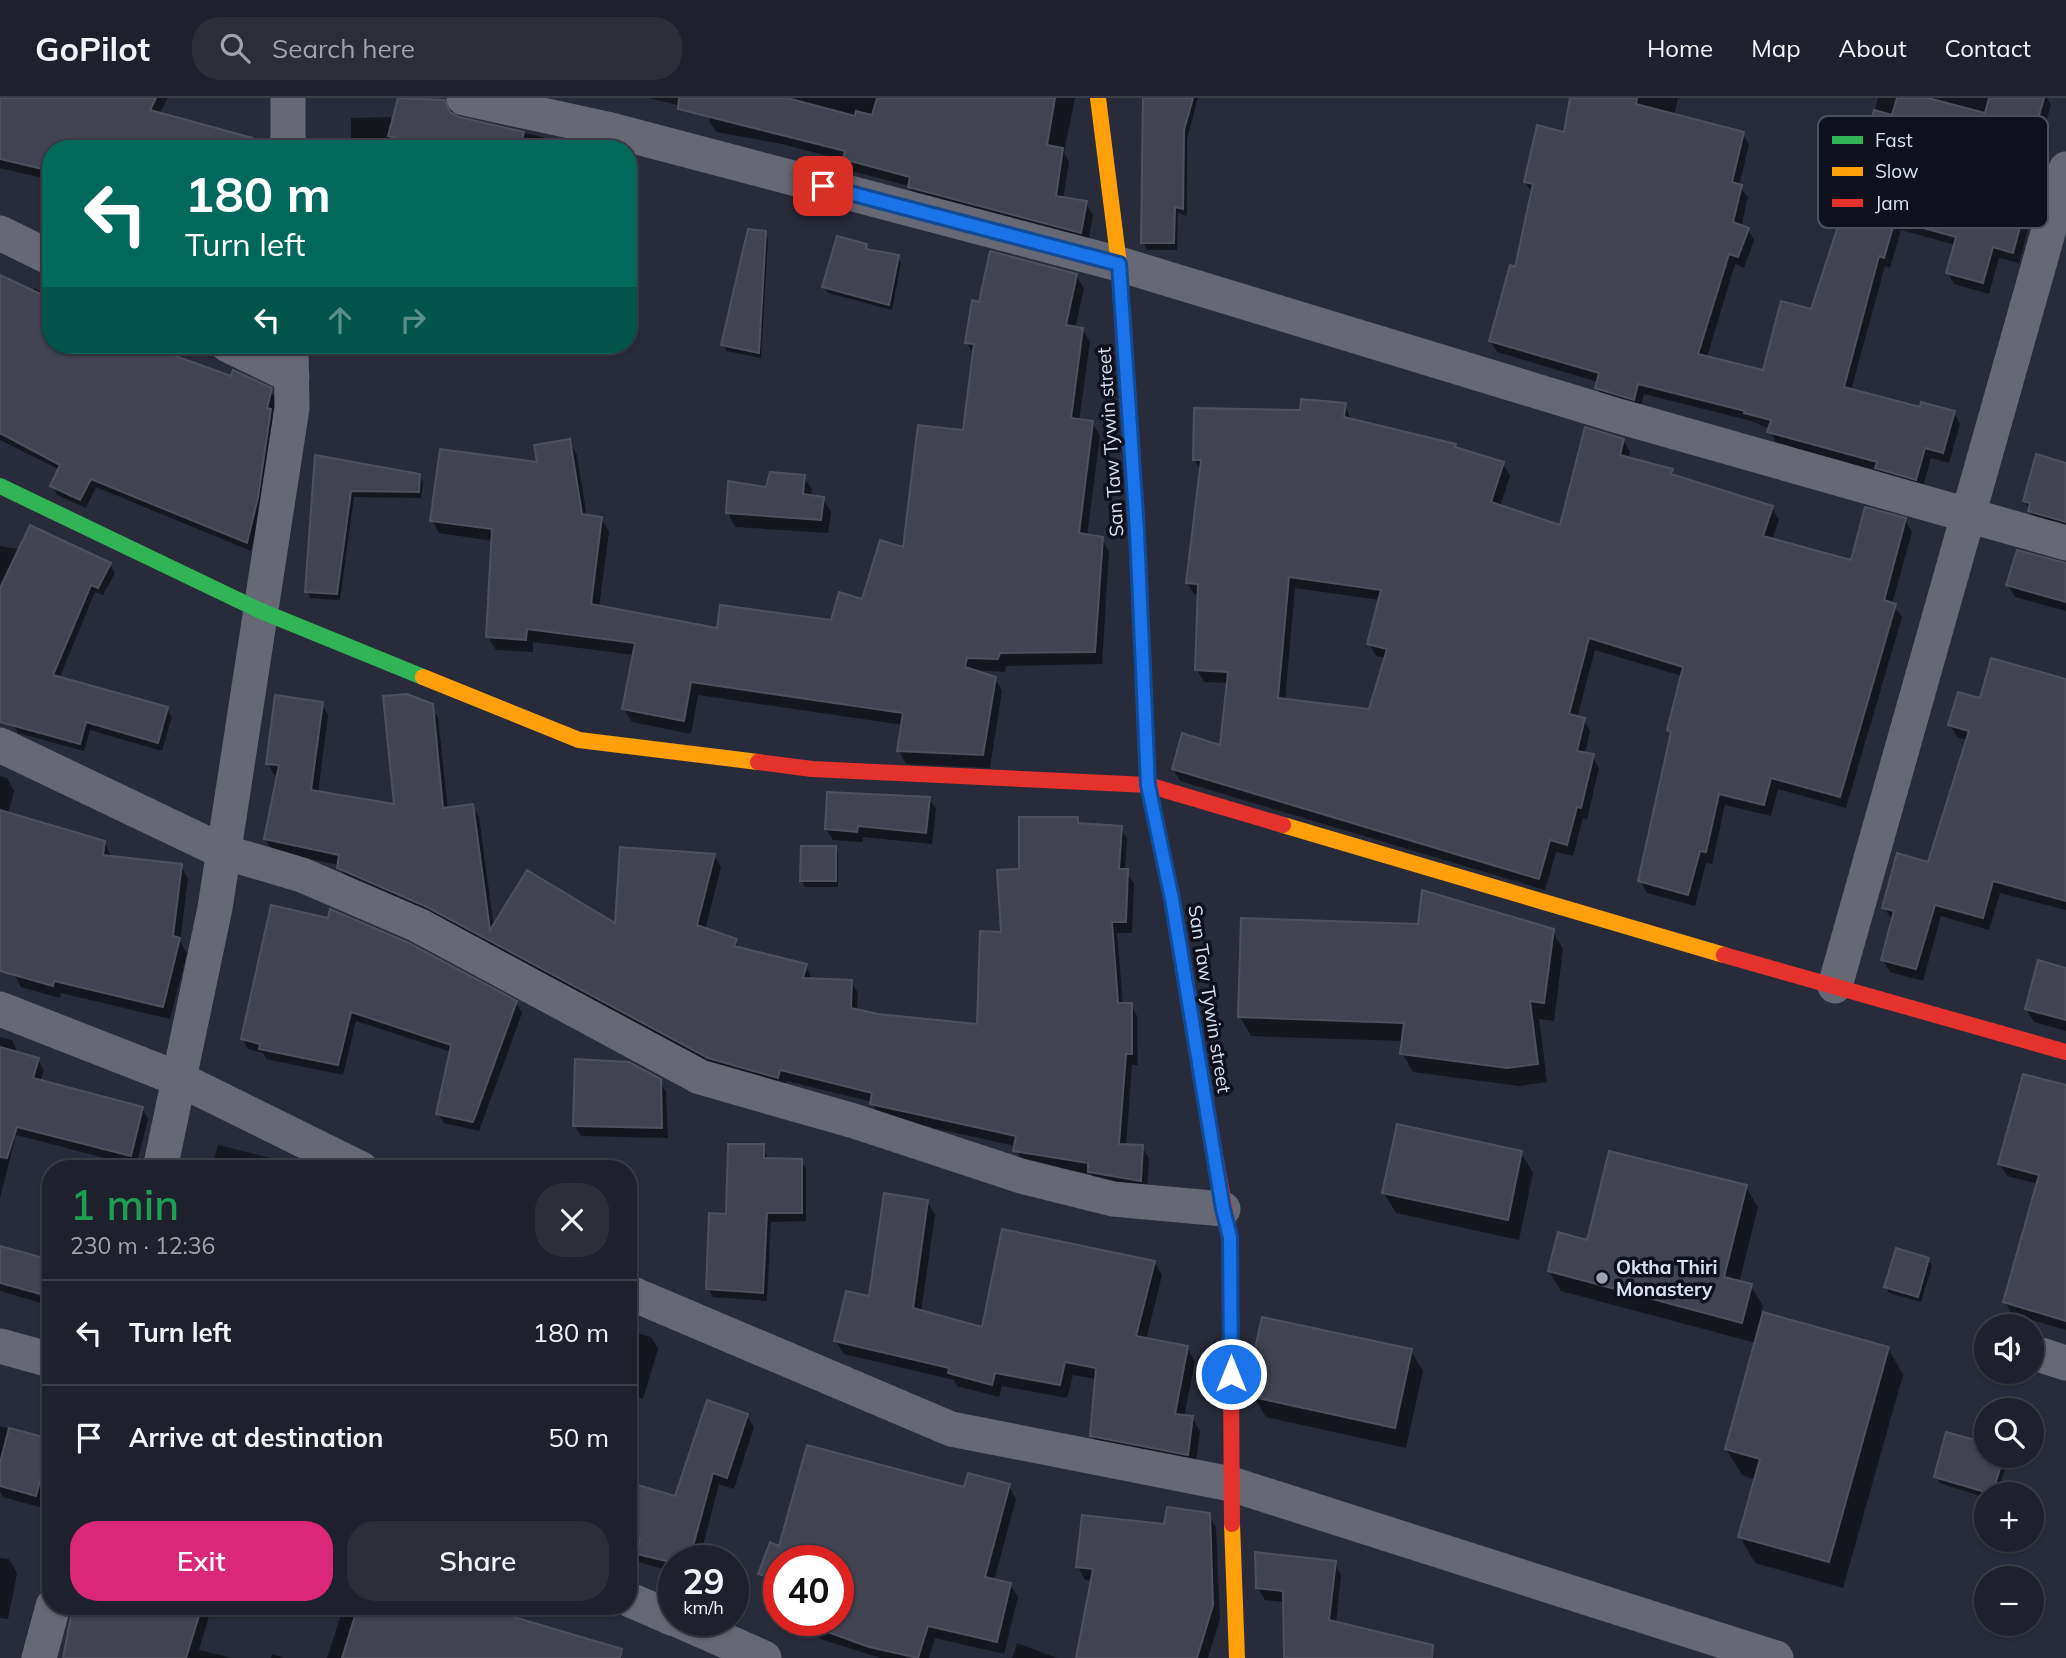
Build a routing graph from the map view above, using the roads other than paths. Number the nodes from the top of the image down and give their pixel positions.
1 (288, 98) edge
2 (464, 98) edge
3 (1098, 98) edge
4 (288, 140) edge
5 (2066, 169) edge
6 (0, 233) edge
7 (42, 254) edge
8 (1119, 264) junction
9 (266, 354) edge
10 (292, 360) edge
11 (0, 486) edge
12 (1968, 515) junction
13 (2066, 542) edge
14 (261, 611) junction
15 (0, 745) edge
16 (1148, 785) junction
17 (224, 852) junction
18 (1835, 986) junction
19 (0, 1009) edge
20 (2066, 1052) edge
21 (179, 1079) junction
22 (162, 1160) edge
23 (343, 1160) edge
24 (1223, 1209) junction
25 (637, 1296) edge
26 (0, 1346) edge
27 (42, 1358) edge
28 (1231, 1484) junction
29 (637, 1603) edge
30 (658, 1612) edge
31 (51, 1615) edge
32 (713, 1636) edge
33 (39, 1658) edge
34 (764, 1658) edge
35 (1237, 1658) edge
36 (1776, 1658) edge

1 - 4 street
2 - 8 street
3 - 8 street, San Taw Tywin street
5 - 12 street
6 - 7 street
8 - 12 street
8 - 16 street, San Taw Tywin street
9 - 10 street
10 - 14 street
11 - 14 street
12 - 13 street
12 - 18 street
14 - 16 street
14 - 17 street
15 - 17 street
16 - 18 street
16 - 24 street, San Taw Tywin street
17 - 21 street
17 - 24 street
18 - 20 street
19 - 21 street
21 - 22 street
21 - 23 street
24 - 28 street, San Taw Tywin street
25 - 28 street
26 - 27 street
28 - 35 street, San Taw Tywin street
28 - 36 street
29 - 30 street
31 - 33 street
32 - 34 street

